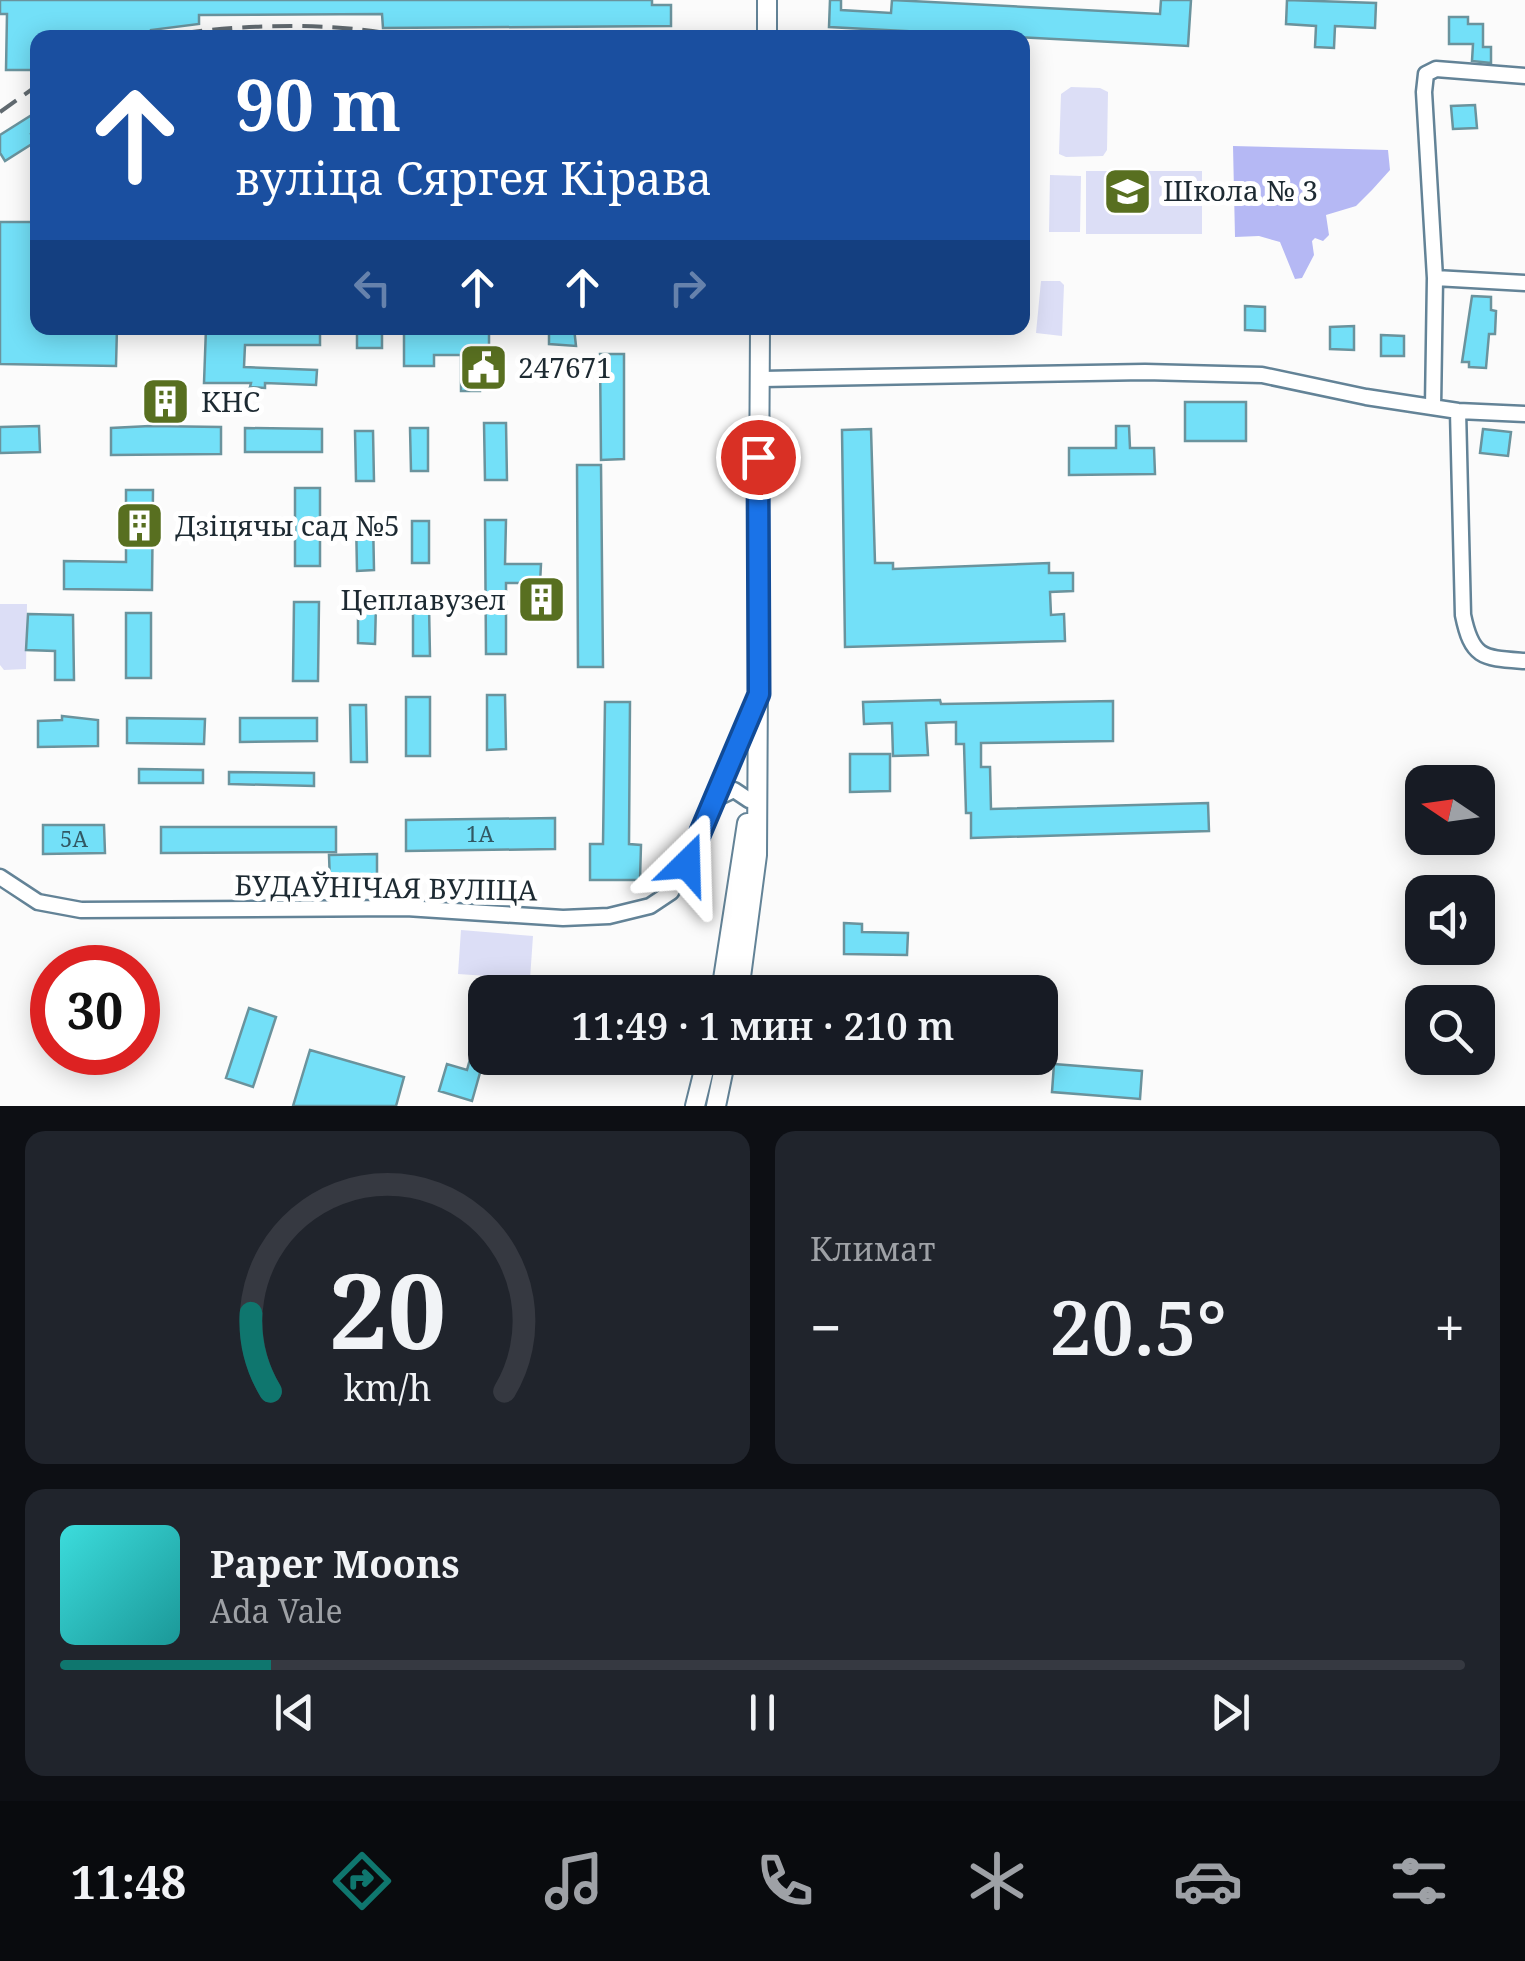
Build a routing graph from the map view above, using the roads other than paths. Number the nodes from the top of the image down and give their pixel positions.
1 (768, 0) edge
2 (767, 30) edge
3 (1525, 76) edge
4 (1435, 278) junction
5 (1525, 284) edge
6 (760, 335) edge
7 (759, 379) junction
8 (1433, 406) junction
9 (1458, 410) junction
10 (1525, 414) edge
11 (1525, 662) edge
12 (749, 740) junction
13 (714, 799) junction
14 (749, 800) junction
15 (0, 877) edge
16 (724, 975) edge
17 (741, 975) edge
18 (703, 1075) edge
19 (722, 1075) edge
20 (695, 1106) edge
21 (716, 1106) edge

1 - 2 main road
3 - 4 street
4 - 5 street
4 - 8 street
6 - 7 main road
7 - 8 street
7 - 12 main road
8 - 9 street
9 - 10 street
9 - 11 street
12 - 13 street, БУДАЎНІЧАЯ ВУЛІЦА
12 - 14 main road
12 - 17 main road
13 - 14 street
13 - 15 street, БУДАЎНІЧАЯ ВУЛІЦА
14 - 16 main road
18 - 20 main road
19 - 21 main road

